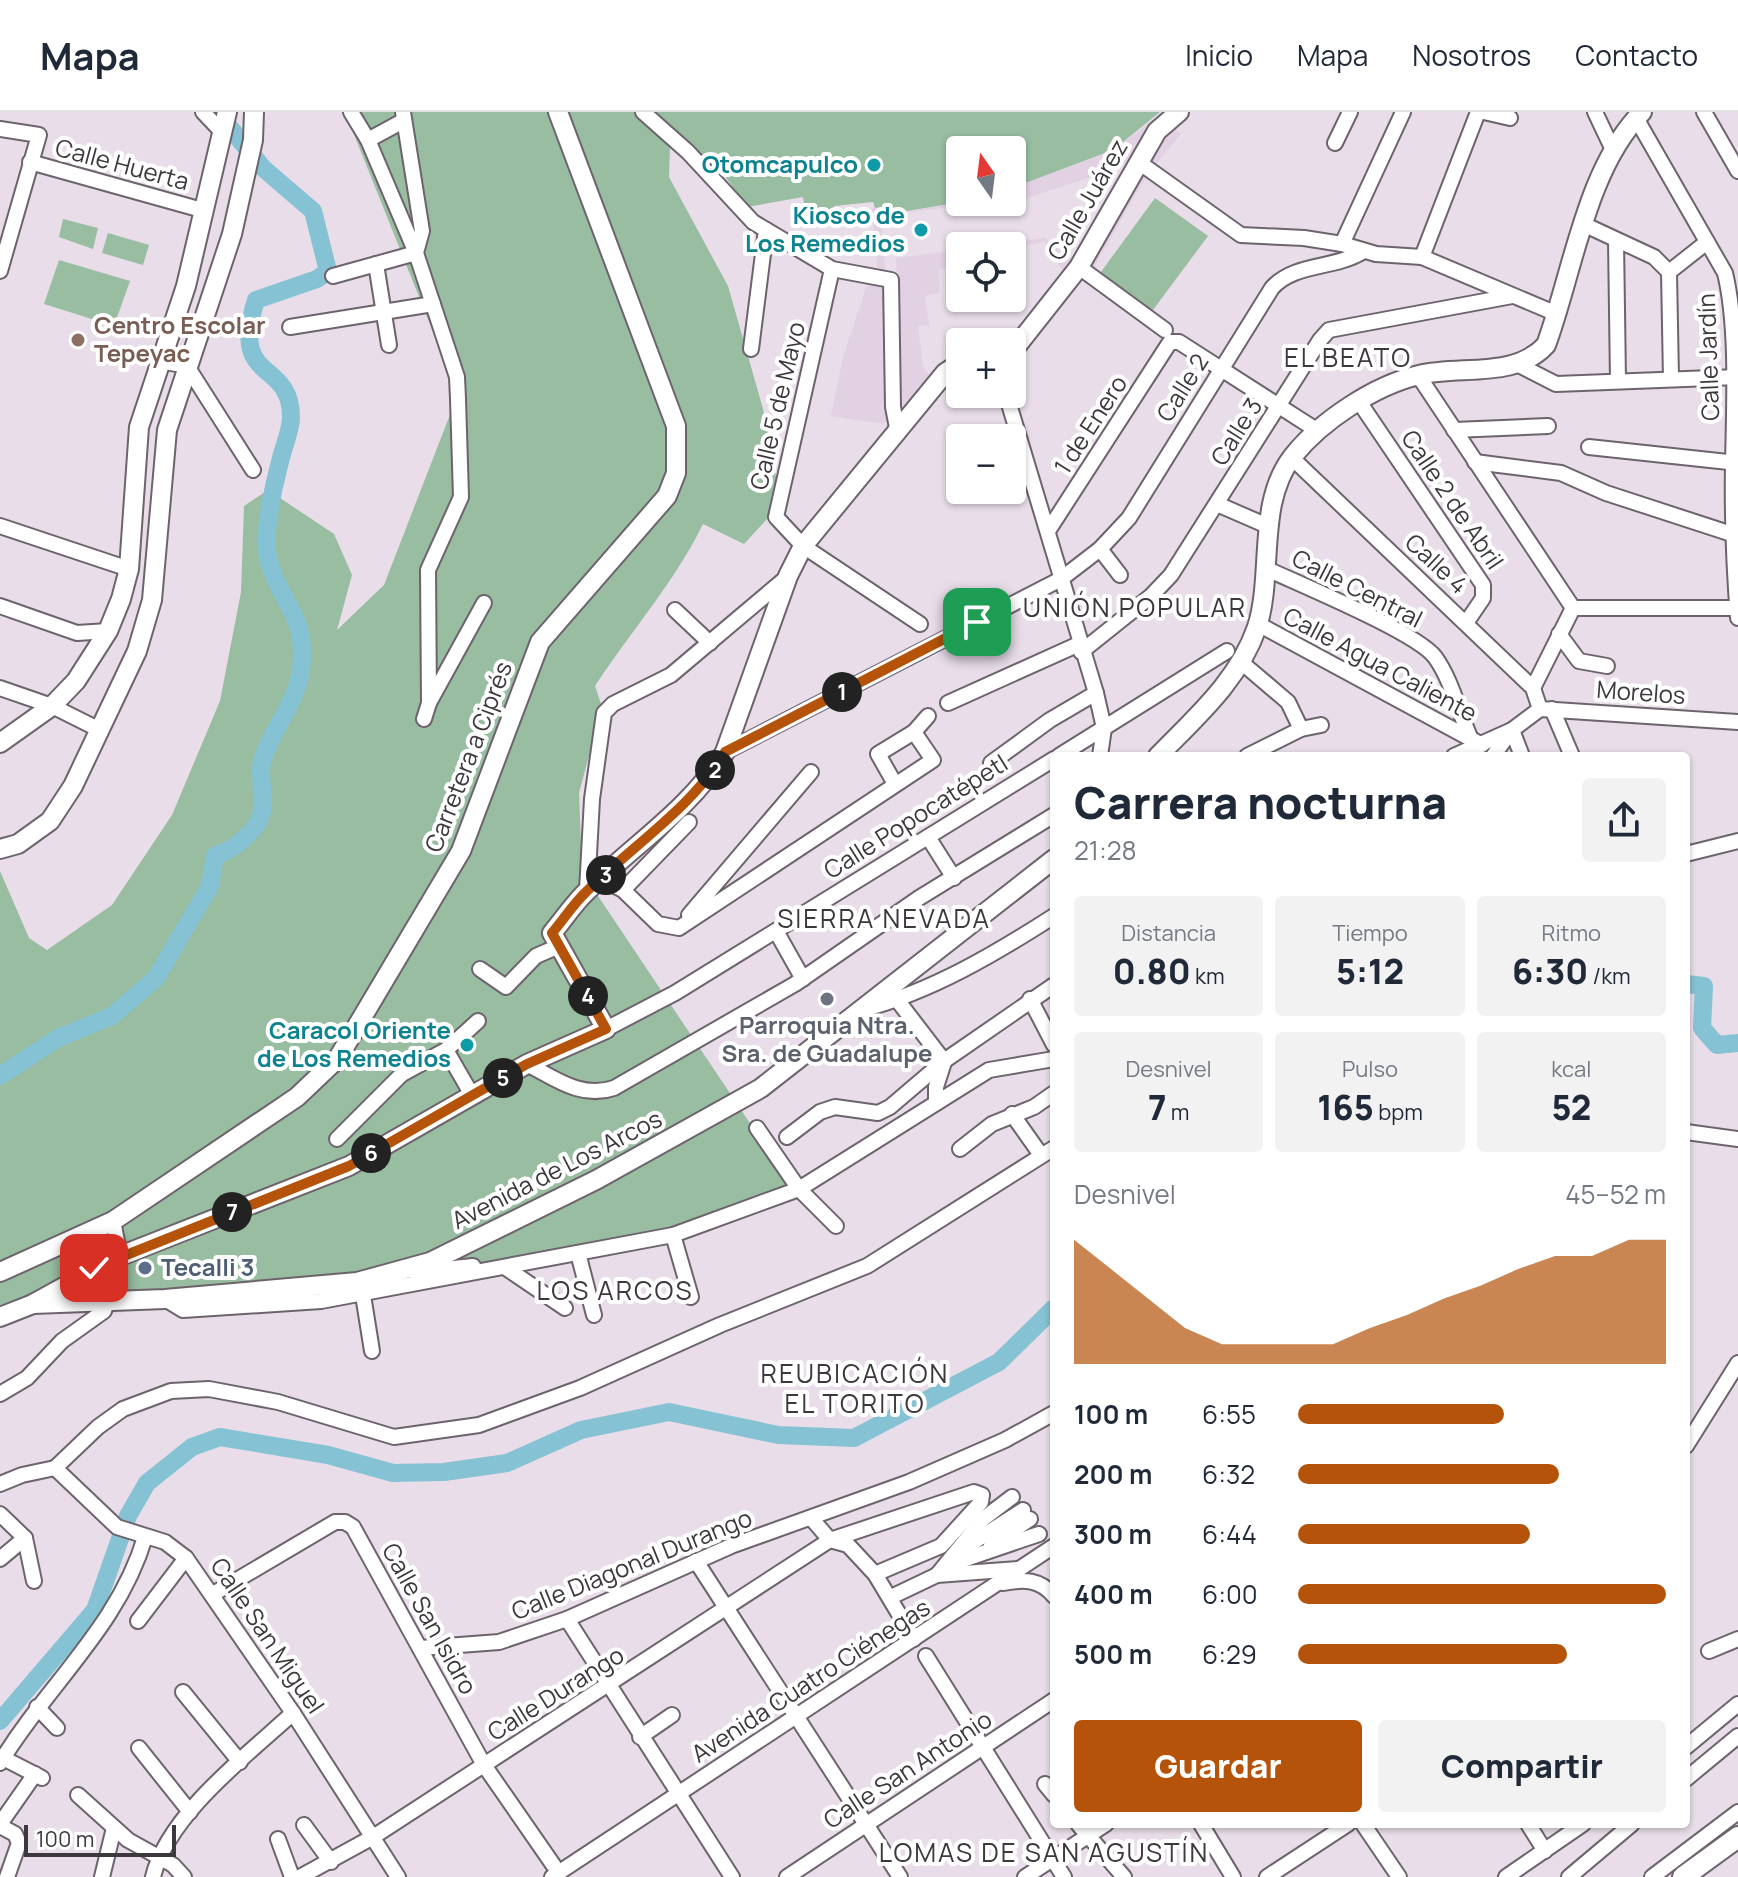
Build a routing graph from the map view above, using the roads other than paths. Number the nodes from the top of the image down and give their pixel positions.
1 (203, 112) edge
2 (254, 112) edge
3 (351, 112) edge
4 (558, 112) edge
5 (643, 112) edge
6 (1179, 112) edge
7 (1350, 112) edge
8 (1403, 112) edge
9 (1481, 112) edge
10 (1595, 112) edge
11 (1704, 112) edge
12 (1639, 115) edge
13 (403, 116) edge
14 (1510, 118) dead end
15 (224, 124) edge
16 (0, 129) edge
17 (368, 140) junction
18 (1335, 143) dead end
19 (1613, 150) junction
20 (30, 162) junction
21 (1140, 163) junction
22 (1738, 171) edge
23 (202, 210) junction
24 (1583, 224) junction
25 (766, 230) junction
26 (1616, 240) junction
27 (1707, 242) junction
28 (1342, 244) junction
29 (1362, 252) junction
30 (416, 253) junction
31 (1422, 257) junction
32 (376, 264) junction
33 (1079, 267) junction
34 (832, 269) junction
35 (0, 271) edge
36 (1669, 272) junction
37 (333, 276) dead end
38 (186, 286) junction
39 (1512, 296) junction
40 (211, 297) junction
41 (433, 304) junction
42 (384, 311) junction
43 (1557, 314) junction
44 (290, 327) dead end
45 (1026, 334) edge
46 (1168, 336) junction
47 (389, 345) dead end
48 (751, 349) dead end
49 (160, 361) junction
50 (1519, 365) junction
51 (187, 366) junction
52 (1220, 370) junction
53 (946, 372) edge
54 (1418, 375) junction
55 (1737, 377) edge
56 (1671, 379) junction
57 (1618, 381) junction
58 (1360, 403) junction
59 (1279, 406) junction
60 (1010, 408) edge
61 (1548, 426) dead end
62 (1454, 430) junction
63 (1318, 431) junction
64 (898, 433) junction
65 (1589, 447) dead end
66 (1292, 458) junction
67 (1475, 462) junction
68 (1736, 463) edge
69 (253, 470) dead end
70 (1217, 504) junction
71 (0, 526) edge
72 (1270, 527) junction
73 (1048, 531) junction
74 (1735, 536) edge
75 (803, 546) junction
76 (1100, 549) junction
77 (1265, 568) junction
78 (129, 569) junction
79 (1120, 575) dead end
80 (788, 576) junction
81 (1061, 579) junction
82 (484, 603) dead end
83 (0, 606) edge
84 (1573, 608) junction
85 (1738, 608) edge
86 (675, 610) dead end
87 (1738, 618) edge
88 (1466, 623) junction
89 (920, 624) dead end
90 (1258, 624) junction
91 (108, 631) junction
92 (77, 633) junction
93 (1559, 634) junction
94 (710, 643) junction
95 (1080, 648) junction
96 (95, 654) junction
97 (1234, 656) junction
98 (1607, 666) dead end
99 (0, 688) edge
100 (1533, 688) junction
101 (1096, 693) junction
102 (429, 703) junction
103 (948, 703) dead end
104 (52, 706) junction
105 (1551, 709) junction
106 (928, 716) dead end
107 (424, 719) dead end
108 (1738, 722) edge
109 (1321, 725) dead end
110 (1104, 728) junction
111 (98, 729) junction
112 (1301, 729) junction
113 (1512, 730) junction
114 (914, 732) junction
115 (1476, 741) junction
116 (0, 743) edge
117 (725, 752) junction
118 (1066, 752) edge
119 (1101, 752) edge
120 (1162, 752) edge
121 (1255, 752) edge
122 (1460, 752) edge
123 (1496, 752) edge
124 (1520, 752) edge
125 (1573, 752) edge
126 (1050, 762) edge
127 (991, 763) dead end
128 (811, 772) dead end
129 (895, 784) junction
130 (1050, 818) edge
131 (689, 822) dead end
132 (928, 837) junction
133 (1738, 841) edge
134 (0, 849) edge
135 (1690, 853) edge
136 (1050, 862) edge
137 (954, 878) junction
138 (594, 885) junction
139 (623, 890) junction
140 (1050, 919) edge
141 (679, 928) junction
142 (776, 931) junction
143 (556, 940) junction
144 (480, 969) dead end
145 (803, 979) junction
146 (1050, 987) edge
147 (1030, 999) junction
148 (898, 1001) junction
149 (864, 1010) junction
150 (478, 1021) dead end
151 (606, 1029) junction
152 (1050, 1037) edge
153 (446, 1050) junction
154 (1050, 1060) edge
155 (944, 1061) junction
156 (527, 1064) junction
157 (472, 1095) junction
158 (1050, 1095) edge
159 (936, 1103) junction
160 (1012, 1114) junction
161 (757, 1128) dead end
162 (1690, 1133) edge
163 (787, 1137) dead end
164 (337, 1139) dead end
165 (1738, 1139) edge
166 (960, 1149) dead end
167 (1048, 1151) edge
168 (799, 1189) junction
169 (113, 1221) junction
170 (836, 1226) dead end
171 (673, 1235) junction
172 (79, 1238) junction
173 (578, 1253) junction
174 (120, 1256) junction
175 (94, 1268) junction
176 (509, 1268) junction
177 (0, 1272) edge
178 (397, 1274) junction
179 (363, 1295) junction
180 (691, 1297) dead end
181 (165, 1299) junction
182 (109, 1302) junction
183 (33, 1304) junction
184 (565, 1308) dead end
185 (594, 1315) dead end
186 (0, 1317) edge
187 (372, 1351) dead end
188 (1738, 1363) edge
189 (0, 1394) edge
190 (1050, 1415) edge
191 (1690, 1440) edge
192 (55, 1468) junction
193 (0, 1484) edge
194 (1012, 1497) dead end
195 (0, 1514) edge
196 (812, 1519) junction
197 (131, 1533) junction
198 (1039, 1534) dead end
199 (25, 1538) junction
200 (830, 1540) junction
201 (989, 1548) junction
202 (1050, 1549) edge
203 (186, 1558) junction
204 (0, 1559) edge
205 (696, 1561) junction
206 (945, 1566) junction
207 (1020, 1569) junction
208 (875, 1574) junction
209 (34, 1581) dead end
210 (999, 1583) junction
211 (1050, 1592) edge
212 (213, 1594) junction
213 (891, 1597) junction
214 (725, 1611) junction
215 (567, 1619) junction
216 (138, 1621) dead end
217 (914, 1639) junction
218 (1738, 1639) edge
219 (420, 1648) junction
220 (1709, 1651) dead end
221 (926, 1656) dead end
222 (608, 1687) junction
223 (183, 1692) dead end
224 (1050, 1703) edge
225 (1738, 1704) edge
226 (37, 1707) junction
227 (293, 1713) junction
228 (672, 1715) dead end
229 (795, 1718) junction
230 (57, 1728) dead end
231 (1738, 1736) edge
232 (640, 1737) junction
233 (1690, 1744) edge
234 (139, 1748) dead end
235 (982, 1748) junction
236 (1, 1760) edge
237 (240, 1762) junction
238 (484, 1765) junction
239 (1690, 1776) edge
240 (78, 1795) dead end
241 (677, 1796) junction
242 (190, 1812) junction
243 (1738, 1812) edge
244 (866, 1824) junction
245 (0, 1825) edge
246 (304, 1825) dead end
247 (114, 1828) junction
248 (1081, 1828) edge
249 (1100, 1828) edge
250 (1203, 1828) edge
251 (1342, 1828) edge
252 (1366, 1828) edge
253 (1531, 1828) edge
254 (1577, 1828) edge
255 (1627, 1828) edge
256 (373, 1837) junction
257 (1088, 1837) junction
258 (1738, 1837) edge
259 (278, 1839) dead end
260 (1545, 1851) junction
261 (1738, 1854) edge
262 (158, 1855) junction
263 (1052, 1859) junction
264 (331, 1862) junction
265 (319, 1873) edge
266 (557, 1873) edge
267 (7, 1877) edge
268 (102, 1877) edge
269 (153, 1877) edge
270 (184, 1877) edge
271 (292, 1877) edge
272 (300, 1877) edge
273 (398, 1877) edge
274 (539, 1877) edge
275 (732, 1877) edge
276 (787, 1877) edge
277 (900, 1877) edge
278 (1025, 1877) edge
279 (1064, 1877) edge
280 (1124, 1877) edge
281 (1233, 1877) edge
282 (1267, 1877) edge
283 (1399, 1877) edge
284 (1506, 1877) edge
285 (1569, 1877) edge
286 (1652, 1877) edge
287 (1683, 1877) edge
288 (1707, 1877) edge

1 - 15 street
2 - 40 main road
3 - 17 street
4 - 169 main road, Carretera a Ciprés
5 - 25 street
6 - 21 main road, Calle Juárez
7 - 18 street
8 - 28 street
9 - 14 street
9 - 31 street
10 - 19 street
11 - 22 street
12 - 19 main road
12 - 27 street, Calle Jardín
13 - 17 street
13 - 30 street
15 - 23 main road
16 - 20 street
17 - 30 street
19 - 24 main road
20 - 23 street, Calle Huerta
20 - 35 street
21 - 28 street
21 - 33 main road, Calle Juárez
23 - 38 main road
24 - 26 street
24 - 43 main road
25 - 34 street
25 - 48 street
26 - 36 street
26 - 57 street
27 - 36 street
27 - 55 street, Calle Jardín
28 - 29 street
29 - 31 street
29 - 52 street, Calle 2
30 - 32 street
30 - 41 street
31 - 39 street
32 - 37 street
32 - 42 street
33 - 45 main road, Calle Juárez
33 - 46 street
34 - 64 street
34 - 75 street, Calle 5 de Mayo
36 - 56 street
38 - 40 main road
38 - 49 main road
39 - 43 street
39 - 59 street, Calle 3
40 - 51 main road
41 - 42 street
41 - 102 street
42 - 44 street
42 - 47 street
43 - 50 main road
46 - 52 street
46 - 73 street, 1 de Enero
49 - 51 street
49 - 78 main road
50 - 54 main road
50 - 57 street
51 - 69 street
51 - 111 main road
52 - 59 street
52 - 76 street, Calle 2
53 - 64 main road
54 - 58 main road
54 - 62 street
55 - 56 street
55 - 68 street, Calle Jardín
56 - 57 street
58 - 63 main road
58 - 88 street, Calle 2 de Abril
59 - 63 street
59 - 70 street, Calle 3
60 - 73 street
61 - 62 street
62 - 67 street
63 - 66 main road
64 - 75 main road
65 - 68 street
66 - 72 main road
66 - 88 street, Calle 4
67 - 74 street
67 - 84 street
68 - 74 street, Calle Jardín
70 - 72 street
70 - 95 street, Calle 3
71 - 78 street
72 - 77 main road
73 - 81 street
74 - 85 street, Calle Jardín
75 - 80 main road
75 - 89 street, Calle 5 de Mayo
76 - 79 street
76 - 81 street, Calle 2
77 - 90 main road
77 - 115 street, Calle Central
78 - 91 main road
80 - 94 street
80 - 117 main road
81 - 95 street
81 - 117 street, Calle 2
82 - 102 street
83 - 92 street
84 - 85 street
84 - 93 street
85 - 87 street, Calle Jardín
86 - 94 street
88 - 100 street, Calle 4
90 - 97 main road
90 - 115 street, Calle Agua Caliente
91 - 92 street
91 - 96 main road
92 - 96 street
93 - 98 street
93 - 100 street
94 - 138 street
95 - 101 street
95 - 103 street, Calle 3
96 - 104 main road
97 - 110 street, Calle Popocatépetl
97 - 112 street
97 - 120 main road
99 - 104 street
100 - 105 street, Calle 4
101 - 110 street
101 - 127 street
102 - 107 street
104 - 111 street
104 - 116 main road
105 - 108 street, Morelos
105 - 113 street
105 - 125 street, Calle 4
106 - 114 street
109 - 112 street
110 - 118 street, Calle Popocatépetl
110 - 119 street
111 - 134 main road
112 - 121 street
113 - 115 street
113 - 123 street
113 - 124 street
114 - 129 street
114 - 129 street
115 - 122 street
117 - 138 main road
126 - 132 street, Calle Popocatépetl
128 - 141 street
129 - 141 street
130 - 137 street
131 - 139 street
132 - 137 street
132 - 142 street, Calle Popocatépetl
133 - 135 street
136 - 149 main road, Avenida de Los Arcos
137 - 145 street
138 - 139 street
138 - 143 main road
139 - 141 street
140 - 148 street
142 - 145 street
142 - 151 street, Calle Popocatépetl
143 - 144 street
143 - 151 main road
145 - 156 street
146 - 147 street
147 - 152 street
147 - 155 street
148 - 149 street
148 - 155 street
149 - 178 main road, Avenida de Los Arcos
150 - 153 street
151 - 156 main road, Calle Popocatépetl
153 - 157 street
153 - 164 street
154 - 159 street
155 - 159 street
155 - 163 street
156 - 157 main road, Calle Popocatépetl
157 - 174 main road, Calle Popocatépetl
158 - 160 street
159 - 168 street
160 - 166 street
160 - 167 street
161 - 168 street
162 - 165 street
167 - 192 street
168 - 170 street
168 - 171 street
169 - 172 main road, Carretera a Ciprés
169 - 174 street
171 - 173 street
171 - 180 street
172 - 175 street
172 - 177 main road, Carretera a Ciprés
173 - 176 street
173 - 185 street
174 - 175 main road, Calle Popocatépetl
174 - 182 street
175 - 182 street
175 - 183 main road, Calle Popocatépetl
176 - 178 street
176 - 179 street
176 - 184 street
178 - 181 main road, Avenida de Los Arcos
179 - 181 street
179 - 187 street
181 - 182 main road, Avenida de Los Arcos
182 - 183 main road, Avenida de Los Arcos
182 - 189 street
183 - 186 main road, Avenida de Los Arcos
188 - 191 street
190 - 196 street
192 - 193 street
192 - 197 street, Calle San Miguel
194 - 206 street
195 - 199 street
196 - 200 street
196 - 205 street, Calle Diagonal Durango
197 - 203 street, Calle San Miguel
197 - 226 street
198 - 201 street
199 - 204 street
199 - 209 street
200 - 208 street
200 - 208 street, Calle Durango
200 - 214 street, Calle Durango
201 - 206 street
201 - 206 street
202 - 207 street, Avenida Cuatro Ciénegas
203 - 212 street, Calle San Miguel
203 - 216 street
205 - 214 street
205 - 215 street, Calle Diagonal Durango
206 - 207 street
206 - 213 street
207 - 210 street, Avenida Cuatro Ciénegas
208 - 213 street
210 - 211 street
210 - 217 street, Avenida Cuatro Ciénegas
212 - 219 street, Calle San Isidro
212 - 227 street, Calle San Miguel
213 - 217 street
214 - 222 street, Calle Durango
214 - 229 street
215 - 219 street, Calle Diagonal Durango
215 - 222 street
217 - 229 street, Avenida Cuatro Ciénegas
218 - 220 street
219 - 238 street, Calle San Isidro
221 - 235 street
222 - 232 street
222 - 238 street, Calle Durango
223 - 237 street
224 - 235 street, Calle San Antonio
225 - 233 street
226 - 230 street
226 - 236 street
227 - 237 street
227 - 256 street, Calle San Miguel
228 - 232 street
229 - 241 street, Avenida Cuatro Ciénegas
229 - 244 street
231 - 239 street
232 - 241 street
234 - 242 street
235 - 244 street, Calle San Antonio
235 - 263 street
236 - 245 street
237 - 242 street
238 - 256 street, Calle Durango
238 - 266 street, Calle San Isidro
240 - 247 street
241 - 266 street, Avenida Cuatro Ciénegas
241 - 275 street
242 - 262 street
243 - 286 street
244 - 276 street, Calle San Antonio
244 - 277 street
245 - 267 street
246 - 264 street
247 - 262 street
247 - 268 street
248 - 257 street
249 - 257 street
250 - 281 street
251 - 282 street
252 - 283 street
253 - 260 street
254 - 260 street
255 - 285 street
256 - 264 street, Calle Durango
256 - 273 street, Calle San Miguel
257 - 263 street
257 - 280 street
258 - 287 highway
259 - 271 street
260 - 284 street
261 - 288 highway
262 - 269 street
262 - 270 street
263 - 278 street
263 - 279 street
264 - 265 street, Calle Durango
265 - 272 street, Calle Durango
266 - 274 street, Avenida Cuatro Ciénegas

